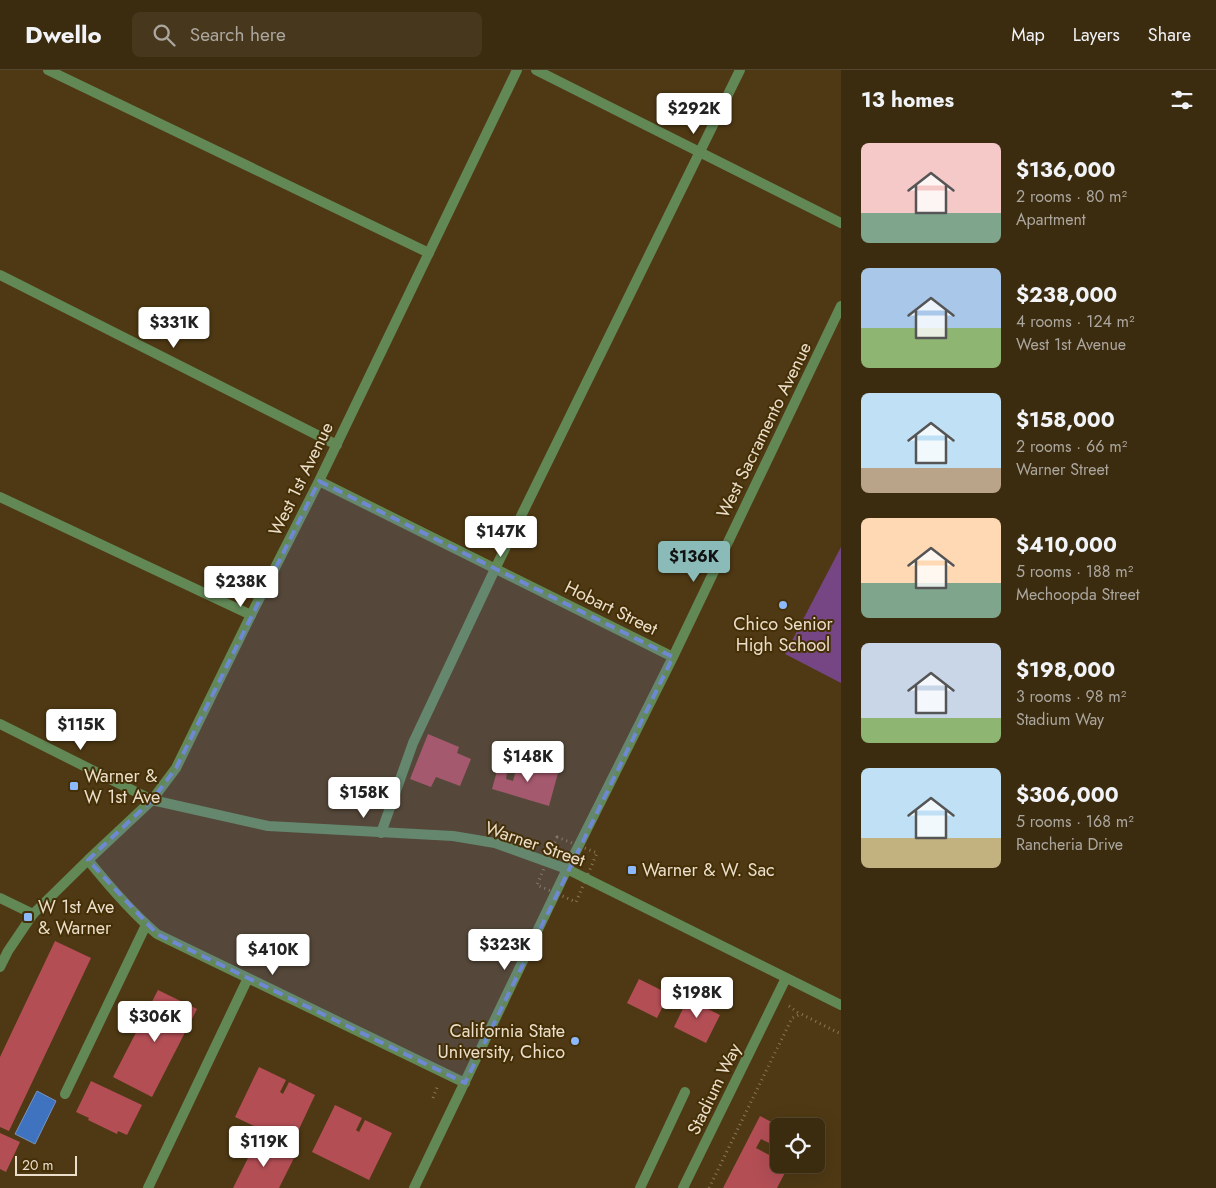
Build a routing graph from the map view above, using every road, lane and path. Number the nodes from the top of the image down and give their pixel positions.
1 (48, 70) edge
2 (517, 70) edge
3 (536, 70) edge
4 (740, 70) edge
5 (700, 152) junction
6 (841, 223) edge
7 (429, 253) junction
8 (0, 275) edge
9 (841, 306) edge
10 (336, 444) junction
11 (319, 481) junction
12 (0, 497) edge
13 (495, 569) junction
14 (251, 615) junction
15 (673, 657) junction
16 (0, 724) edge
17 (152, 800) junction
18 (380, 833) junction
19 (88, 860) junction
20 (567, 869) junction
21 (0, 898) edge
22 (33, 914) junction
23 (146, 925) junction
24 (0, 967) edge
25 (248, 978) junction
26 (786, 978) junction
27 (841, 1005) edge
28 (841, 1034) edge
29 (465, 1083) junction
30 (685, 1092) dead end
31 (65, 1094) dead end
32 (148, 1188) edge
33 (414, 1188) edge
34 (640, 1188) edge
35 (683, 1188) edge
36 (709, 1188) edge

1 - 7 street
2 - 7 street, West 1st Avenue
3 - 5 street
4 - 5 street
5 - 6 street
5 - 13 street
7 - 10 street, West 1st Avenue
8 - 10 street
9 - 15 street, West Sacramento Avenue
10 - 11 street, West 1st Avenue
11 - 13 street, Hobart Street
11 - 14 street, West 1st Avenue
12 - 14 street
13 - 15 street, Hobart Street
13 - 18 street
14 - 17 street, West 1st Avenue
15 - 20 street, West Sacramento Avenue
16 - 17 street, Warner Street
17 - 18 street, Warner Street
17 - 19 street, West 1st Avenue
18 - 20 street, Warner Street
19 - 22 street, West 1st Avenue
19 - 23 street
20 - 26 street, Warner Street
20 - 29 street, West Sacramento Avenue
21 - 22 street
22 - 24 street, West 1st Avenue
23 - 25 street
23 - 31 street
25 - 29 street
25 - 32 street
26 - 27 street, Warner Street
26 - 35 street, Stadium Way
28 - 36 path
29 - 33 street, West Sacramento Avenue
30 - 34 street

